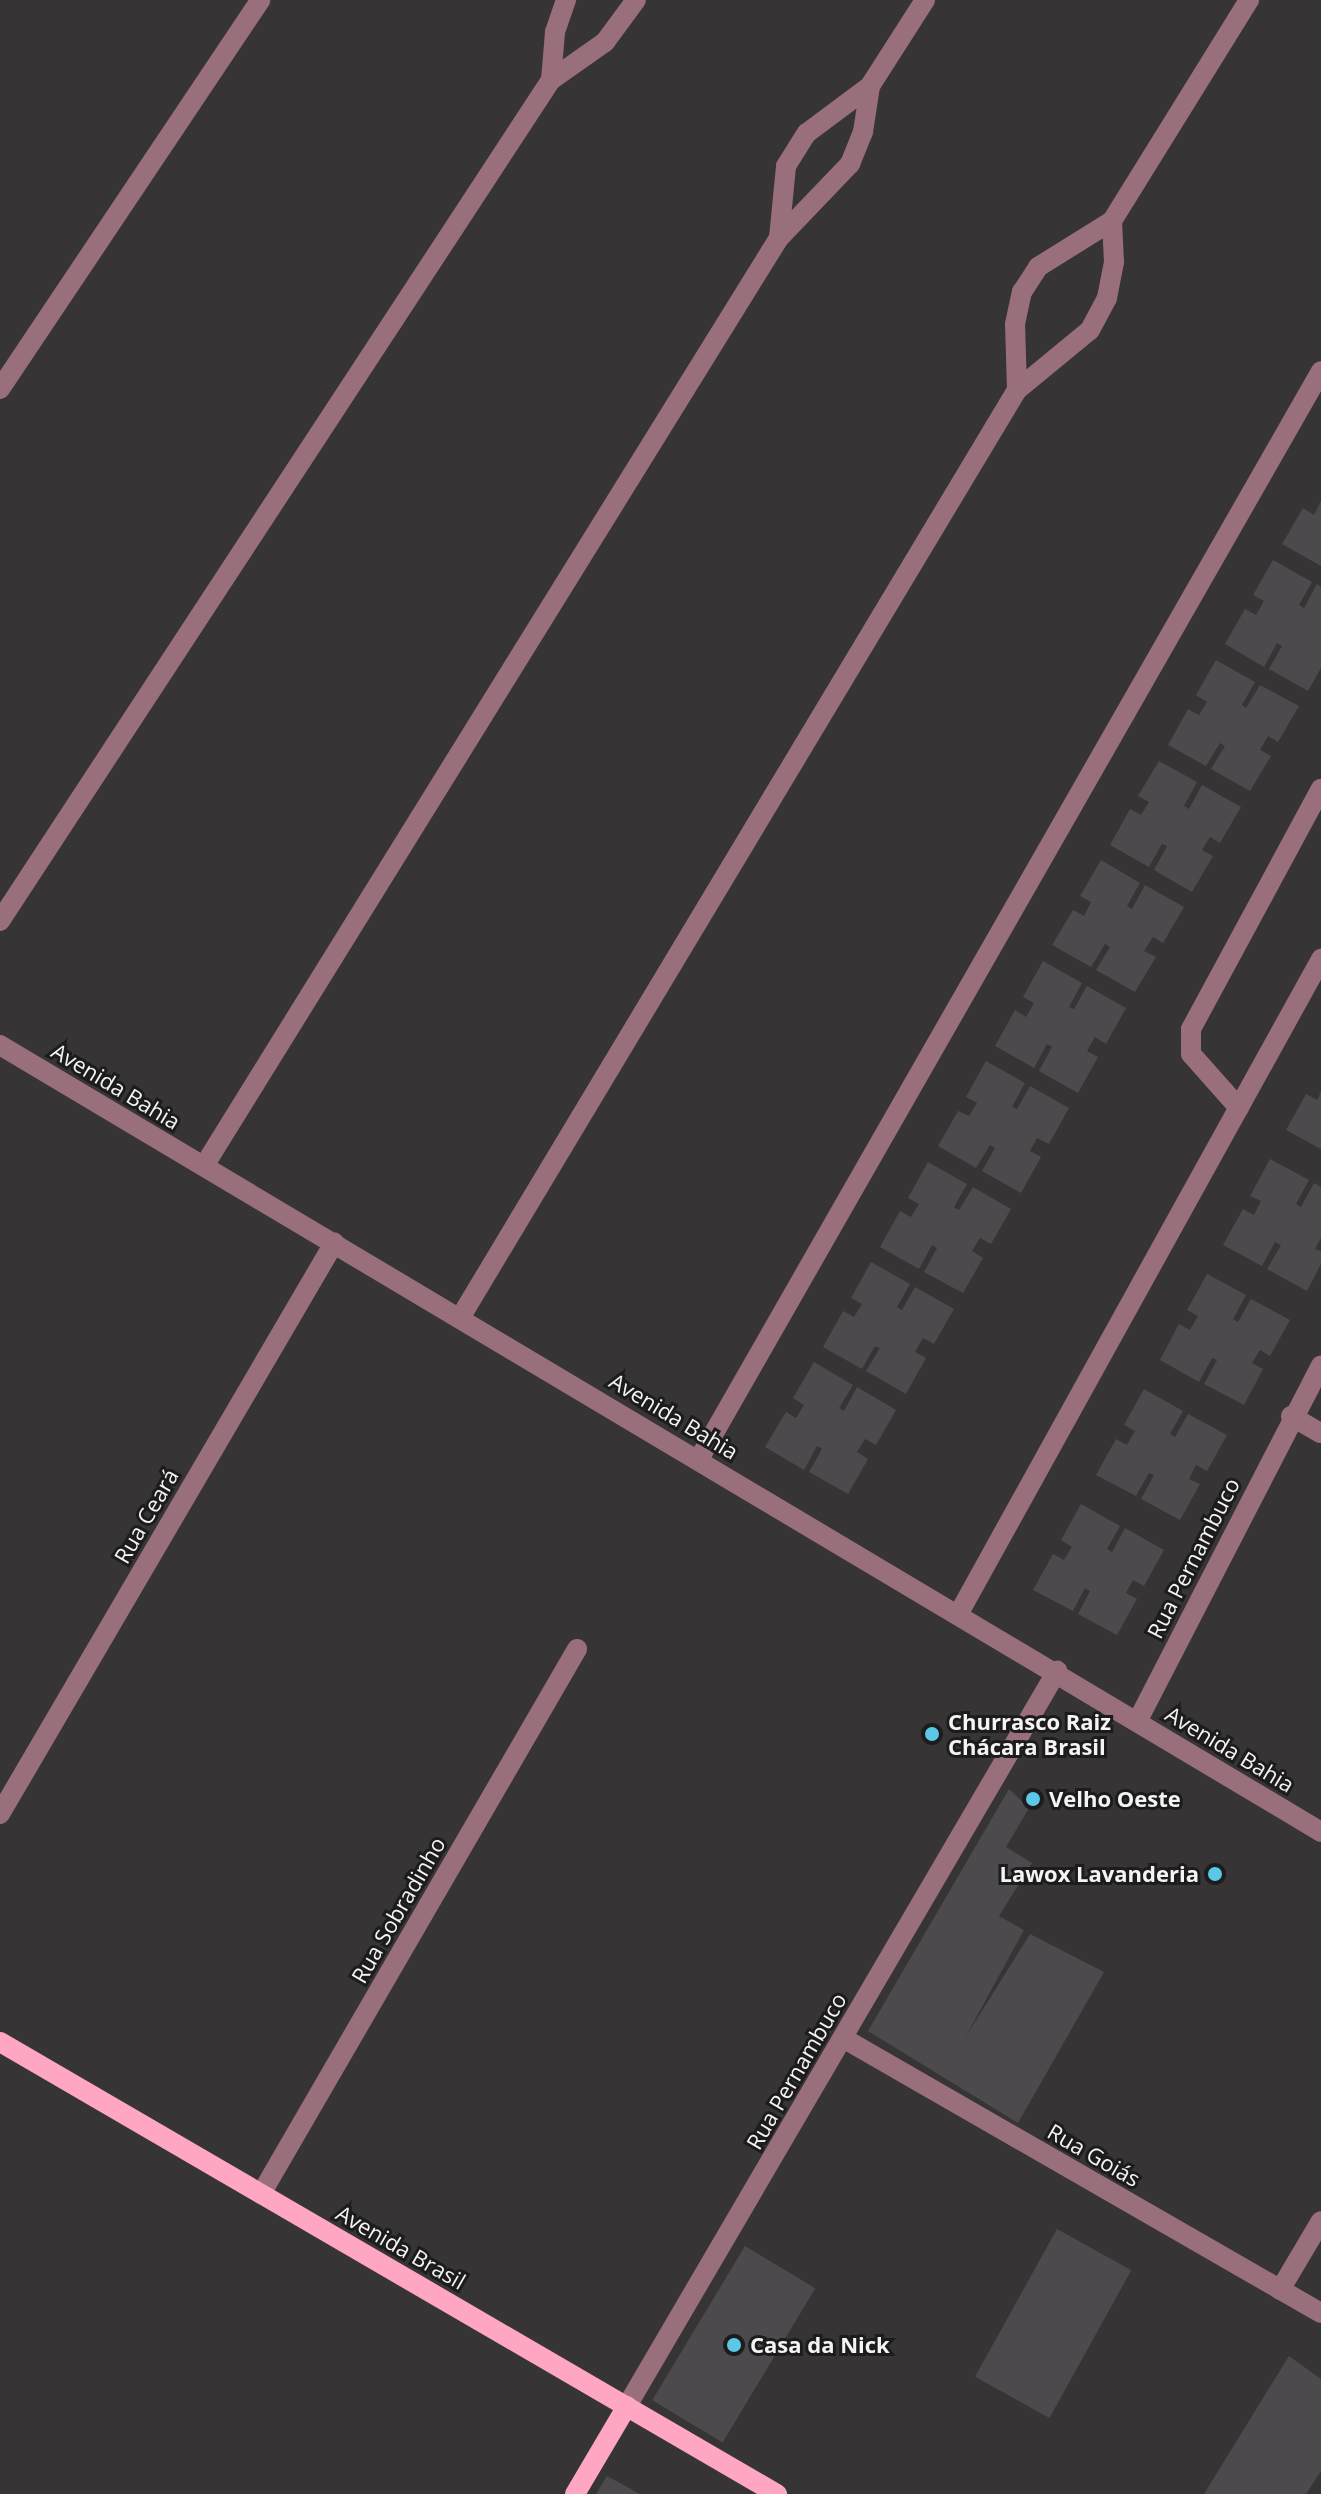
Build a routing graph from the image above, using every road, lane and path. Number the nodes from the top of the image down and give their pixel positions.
1 (260, 0) edge
2 (566, 0) edge
3 (636, 0) edge
4 (925, 0) edge
5 (1249, 0) edge
6 (551, 80) junction
7 (870, 86) junction
8 (1112, 221) junction
9 (779, 238) junction
10 (1321, 371) edge
11 (0, 389) edge
12 (1017, 390) junction
13 (1321, 789) edge
14 (0, 921) edge
15 (1321, 959) edge
16 (0, 1045) edge
17 (1239, 1108) junction
18 (204, 1166) junction
19 (334, 1243) junction
20 (460, 1318) junction
21 (1319, 1368) edge
22 (1291, 1416) junction
23 (1321, 1433) edge
24 (699, 1459) junction
25 (959, 1613) junction
26 (577, 1649) dead end
27 (1057, 1671) junction
28 (1138, 1720) junction
29 (0, 1814) edge
30 (1321, 1832) edge
31 (843, 2038) junction
32 (0, 2042) edge
33 (261, 2194) junction
34 (1321, 2221) edge
35 (1280, 2290) junction
36 (1321, 2313) edge
37 (627, 2406) junction
38 (575, 2494) edge
39 (777, 2494) edge

1 - 11 street
2 - 6 street
3 - 6 street
4 - 7 street
5 - 8 street
6 - 14 street
7 - 9 street
7 - 9 street
8 - 12 street
8 - 12 street
9 - 18 street
10 - 24 street
12 - 20 street
13 - 17 street
15 - 17 street
16 - 18 street, Avenida Bahia
17 - 25 street
18 - 19 street, Avenida Bahia
19 - 20 street, Avenida Bahia
19 - 29 street, Rua Ceará
20 - 24 street, Avenida Bahia
21 - 22 street, Rua Pernambuco
22 - 23 street
22 - 28 street, Rua Pernambuco
24 - 25 street, Avenida Bahia
25 - 27 street, Avenida Bahia
26 - 33 street, Rua Sobradinho
27 - 28 street, Avenida Bahia
27 - 31 street, Rua Pernambuco
28 - 30 street, Avenida Bahia
31 - 35 street, Rua Goiás
31 - 37 street, Rua Pernambuco
32 - 33 main road, Avenida Brasil
33 - 37 main road, Avenida Brasil
34 - 35 street
35 - 36 street, Rua Goiás
37 - 38 main road, Rua Pernambuco
37 - 39 main road, Avenida Brasil

